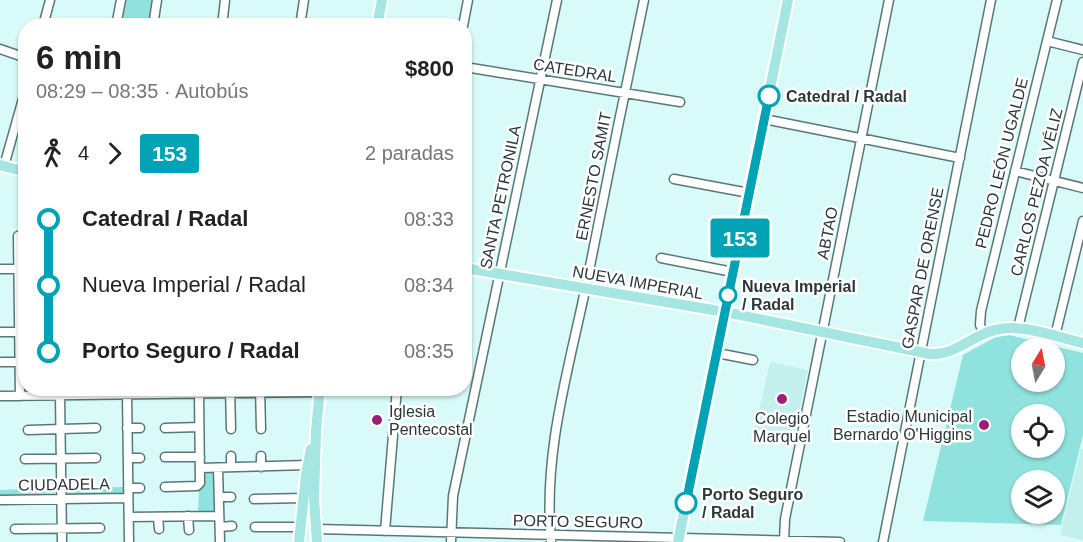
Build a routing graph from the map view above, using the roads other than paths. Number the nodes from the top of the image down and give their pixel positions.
1 (50, 0) edge
2 (121, 0) edge
3 (158, 0) edge
4 (225, 0) edge
5 (304, 0) edge
6 (381, 0) edge
7 (468, 0) edge
8 (557, 0) edge
9 (644, 0) edge
10 (788, 0) edge
11 (889, 0) edge
12 (991, 0) edge
13 (1057, 0) edge
14 (45, 18) edge
15 (118, 18) edge
16 (155, 18) edge
17 (223, 18) edge
18 (301, 18) edge
19 (378, 18) edge
20 (465, 18) edge
21 (1047, 41) junction
22 (0, 49) edge
23 (1083, 50) edge
24 (18, 55) edge
25 (1083, 62) edge
26 (472, 69) edge
27 (541, 80) junction
28 (625, 93) junction
29 (680, 102) dead end
30 (18, 114) edge
31 (764, 119) junction
32 (861, 138) junction
33 (960, 158) junction
34 (2, 165) edge
35 (18, 170) edge
36 (1015, 171) junction
37 (674, 179) dead end
38 (1054, 181) junction
39 (1083, 188) edge
40 (749, 193) junction
41 (1083, 221) edge
42 (18, 236) dead end
43 (661, 258) dead end
44 (0, 269) edge
45 (18, 269) joint
46 (472, 269) edge
47 (733, 272) junction
48 (499, 273) junction
49 (585, 288) junction
50 (8, 303) dead end
51 (18, 303) edge
52 (725, 312) junction
53 (1018, 328) junction
54 (0, 332) edge
55 (18, 332) edge
56 (822, 332) junction
57 (984, 334) junction
58 (1055, 336) junction
59 (1083, 343) edge
60 (717, 352) junction
61 (921, 352) junction
62 (753, 360) dead end
63 (2, 362) dead end
64 (18, 362) edge
65 (0, 396) edge
66 (21, 396) edge
67 (60, 396) edge
68 (127, 396) edge
69 (199, 396) edge
70 (230, 396) edge
71 (260, 396) edge
72 (319, 396) edge
73 (396, 396) edge
74 (199, 427) junction
75 (96, 428) dead end
76 (127, 428) junction
77 (140, 428) dead end
78 (165, 428) dead end
79 (61, 429) junction
80 (231, 429) dead end
81 (261, 429) dead end
82 (28, 430) dead end
83 (316, 431) junction
84 (231, 456) dead end
85 (261, 456) dead end
86 (165, 457) dead end
87 (200, 457) junction
88 (96, 458) dead end
89 (128, 458) junction
90 (140, 458) dead end
91 (25, 459) dead end
92 (61, 459) junction
93 (307, 465) junction
94 (231, 467) junction
95 (261, 467) junction
96 (200, 468) junction
97 (218, 468) junction
98 (165, 487) dead end
99 (140, 488) dead end
100 (128, 493) junction
101 (219, 497) junction
102 (231, 497) dead end
103 (304, 498) junction
104 (61, 499) junction
105 (254, 499) dead end
106 (0, 500) edge
107 (188, 516) junction
108 (219, 516) junction
109 (129, 517) junction
110 (158, 517) junction
111 (232, 526) dead end
112 (220, 527) junction
113 (255, 527) dead end
114 (300, 527) junction
115 (62, 528) junction
116 (100, 528) dead end
117 (15, 529) dead end
118 (159, 529) dead end
119 (189, 530) dead end
120 (317, 530) junction
121 (359, 531) junction
122 (385, 531) junction
123 (404, 532) junction
124 (451, 538) edge
125 (494, 538) edge
126 (550, 539) edge
127 (678, 540) edge
128 (784, 541) edge
129 (62, 542) edge
130 (129, 542) edge
131 (220, 542) edge
132 (299, 542) edge
133 (316, 542) edge
134 (359, 542) edge
135 (405, 542) edge
136 (840, 542) edge
137 (883, 542) edge

1 - 14 street
2 - 15 street
3 - 16 street
4 - 17 street
5 - 18 street
6 - 19 main road
7 - 20 street
8 - 27 street, SANTA PETRONILA
9 - 28 street, ERNESTO SAMIT
10 - 31 main road
11 - 32 street, ABTAO
12 - 33 street, GASPAR DE ORENSE
13 - 21 street, PEDRO LEÓN UGALDE
21 - 23 street
21 - 36 street, PEDRO LEÓN UGALDE
22 - 24 street
25 - 38 street, CARLOS PEZOA VÉLIZ
26 - 27 street, CATEDRAL
27 - 28 street, CATEDRAL
27 - 48 street, SANTA PETRONILA
28 - 29 street, CATEDRAL
28 - 49 street, ERNESTO SAMIT
30 - 34 street
31 - 32 street
31 - 40 main road
32 - 33 street
32 - 56 street, ABTAO
33 - 61 street, GASPAR DE ORENSE
34 - 35 main road
36 - 38 street
36 - 57 street, PEDRO LEÓN UGALDE
37 - 40 street
38 - 39 street
38 - 53 street, CARLOS PEZOA VÉLIZ
40 - 47 main road
41 - 58 street
42 - 45 street
43 - 47 street
44 - 45 street
46 - 48 main road, NUEVA IMPERIAL
47 - 52 main road
48 - 49 main road, NUEVA IMPERIAL
48 - 124 street, SANTA PETRONILA
49 - 52 main road, NUEVA IMPERIAL
49 - 126 street, ERNESTO SAMIT
50 - 51 street
52 - 56 main road, NUEVA IMPERIAL
52 - 60 main road
53 - 57 main road, NUEVA IMPERIAL
53 - 58 main road, NUEVA IMPERIAL
54 - 55 street
56 - 61 main road, NUEVA IMPERIAL
56 - 128 street, ABTAO
57 - 61 main road, NUEVA IMPERIAL
58 - 59 main road, NUEVA IMPERIAL
60 - 62 street
60 - 127 main road
61 - 137 street, GASPAR DE ORENSE
63 - 64 street
65 - 66 street
67 - 79 street
68 - 76 street
69 - 74 street
70 - 80 street
71 - 81 street
72 - 83 main road
73 - 122 street
74 - 78 street
74 - 87 street
75 - 79 street
76 - 77 street
76 - 89 street
79 - 82 street
79 - 92 street
83 - 93 main road
83 - 120 main road
84 - 94 street
85 - 95 street
86 - 87 street
87 - 96 street
88 - 92 street
89 - 90 street
89 - 100 street
91 - 92 street
92 - 104 street
93 - 95 street
93 - 103 main road
94 - 95 street
94 - 97 street
96 - 97 street
96 - 98 street
97 - 101 street
99 - 100 street, CIUDADELA
100 - 104 street, CIUDADELA
100 - 109 street
101 - 102 street
101 - 108 street
103 - 105 street
103 - 114 main road
104 - 106 street, CIUDADELA
104 - 115 street
107 - 108 street
107 - 110 street
107 - 119 street
108 - 112 street
109 - 110 street
109 - 130 street
110 - 118 street
111 - 112 street
112 - 131 street
113 - 114 street
114 - 132 main road
115 - 116 street
115 - 117 street
115 - 129 street
120 - 121 street, PORTO SEGURO
120 - 133 main road
121 - 122 street, PORTO SEGURO
121 - 134 street
122 - 123 street, PORTO SEGURO
123 - 124 street, PORTO SEGURO
123 - 135 street
124 - 125 street, PORTO SEGURO
125 - 126 street, PORTO SEGURO
126 - 127 street, PORTO SEGURO
127 - 128 street, PORTO SEGURO
128 - 136 street, PORTO SEGURO

